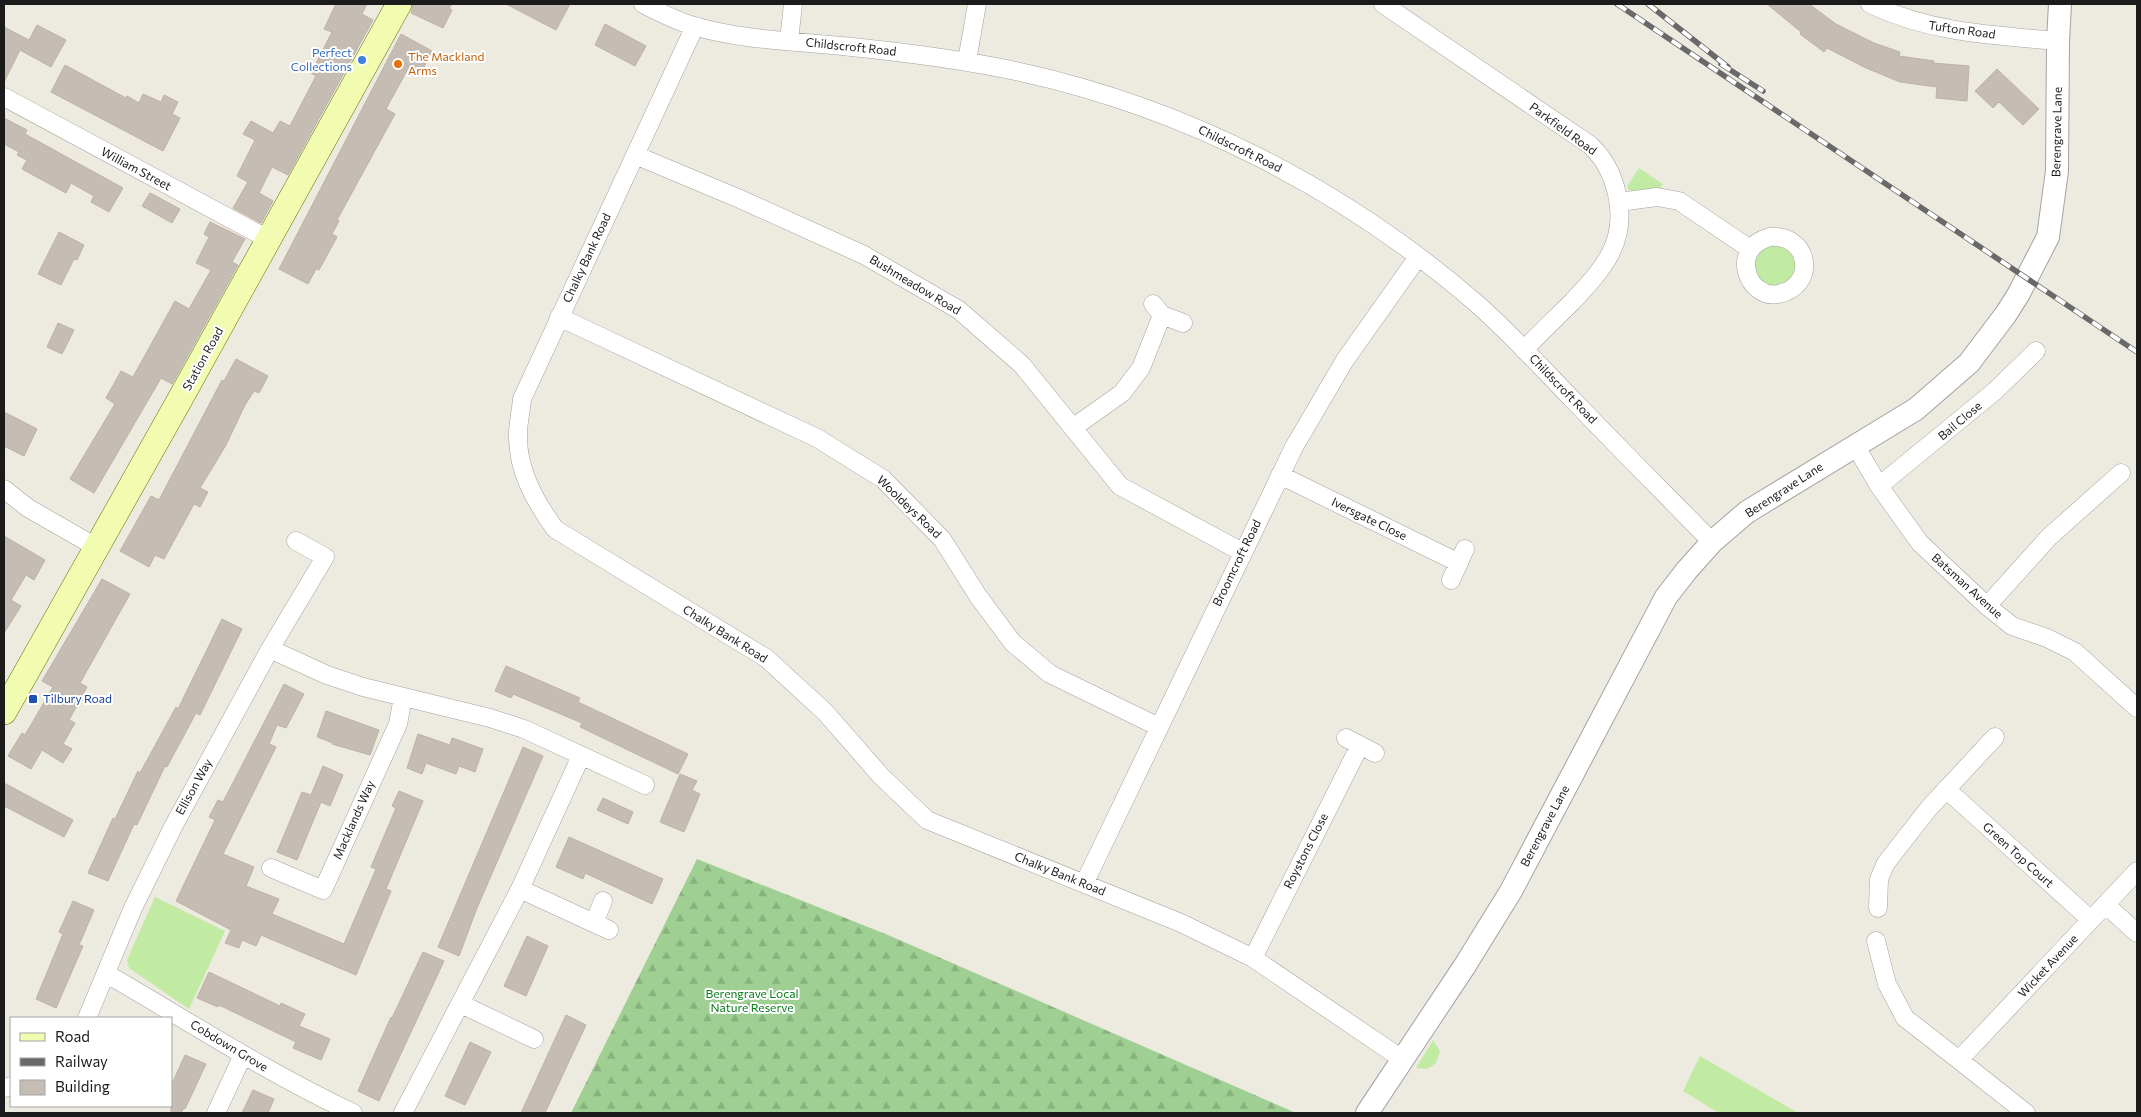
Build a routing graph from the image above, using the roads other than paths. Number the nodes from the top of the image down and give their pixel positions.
1 (399, 4) edge
2 (643, 4) edge
3 (793, 4) edge
4 (977, 4) edge
5 (1382, 4) edge
6 (1870, 4) edge
7 (2060, 4) edge
8 (695, 26) junction
9 (789, 41) junction
10 (2058, 41) junction
11 (967, 61) junction
12 (4, 98) edge
13 (635, 155) junction
14 (1619, 202) junction
15 (270, 240) junction
16 (1750, 249) dead end
17 (1418, 257) junction
18 (559, 317) junction
19 (1183, 323) dead end
20 (1524, 350) junction
21 (2036, 351) dead end
22 (1074, 427) junction
23 (1855, 446) junction
24 (2121, 473) dead end
25 (1280, 475) junction
26 (1879, 486) junction
27 (4, 489) edge
28 (296, 541) dead end
29 (1712, 542) junction
30 (96, 547) junction
31 (1242, 552) junction
32 (1451, 580) dead end
33 (1987, 606) junction
34 (270, 649) junction
35 (403, 697) junction
36 (2135, 702) edge
37 (4, 712) edge
38 (1159, 727) junction
39 (1995, 737) dead end
40 (1360, 746) dead end
41 (582, 756) junction
42 (646, 785) dead end
43 (1946, 789) junction
44 (271, 868) dead end
45 (2137, 872) edge
46 (1084, 884) junction
47 (520, 889) junction
48 (603, 901) dead end
49 (2106, 905) junction
50 (1878, 908) dead end
51 (2091, 920) junction
52 (2137, 934) edge
53 (1876, 941) dead end
54 (1253, 958) junction
55 (107, 974) junction
56 (461, 1004) junction
57 (87, 1017) edge
58 (534, 1039) dead end
59 (243, 1055) junction
60 (1402, 1059) junction
61 (1959, 1060) junction
62 (216, 1113) edge
63 (353, 1113) edge
64 (403, 1113) edge
65 (1368, 1113) edge
66 (2026, 1113) edge

1 - 15 main road, Station Road
2 - 8 street, Childscroft Road
3 - 9 street
4 - 11 street
5 - 14 street, Parkfield Road
6 - 10 street, Tufton Road
7 - 10 street, Berengrave Lane
8 - 9 street, Childscroft Road
8 - 13 street, Chalky Bank Road
9 - 11 street, Childscroft Road
10 - 23 street, Berengrave Lane
11 - 17 street, Childscroft Road
12 - 15 street, William Street
13 - 18 street, Chalky Bank Road
13 - 22 street, Bushmeadow Road
14 - 16 street
14 - 20 street, Parkfield Road
15 - 30 main road, Station Road
17 - 20 street, Childscroft Road
17 - 25 street, Broomcroft Road
18 - 38 street, Wooldeys Road
18 - 46 street, Chalky Bank Road
19 - 22 street
20 - 29 street, Childscroft Road
21 - 26 street, Bail Close
22 - 31 street, Bushmeadow Road
23 - 26 street, Batsman Avenue
23 - 29 street, Berengrave Lane
24 - 33 street
25 - 31 street, Broomcroft Road
25 - 32 street, Iversgate Close
26 - 33 street, Batsman Avenue
27 - 30 street
28 - 34 street, Ellison Way
29 - 60 street, Berengrave Lane
30 - 37 main road, Station Road
31 - 38 street, Broomcroft Road
33 - 36 street, Batsman Avenue
34 - 35 street
34 - 55 street, Ellison Way
35 - 41 street
35 - 44 street, Macklands Way
38 - 46 street, Broomcroft Road
39 - 43 street
40 - 54 street, Roystons Close
41 - 42 street
41 - 47 street
43 - 50 street
43 - 51 street, Green Top Court
45 - 49 street, Wicket Avenue
46 - 54 street, Chalky Bank Road
47 - 48 street
47 - 56 street
49 - 51 street, Wicket Avenue
49 - 52 street
51 - 61 street, Wicket Avenue
53 - 61 street
54 - 60 street, Chalky Bank Road
55 - 57 street, Ellison Way
55 - 59 street, Cobdown Grove
56 - 58 street
56 - 64 street
59 - 62 street
59 - 63 street, Cobdown Grove
60 - 65 street, Berengrave Lane
61 - 66 street

